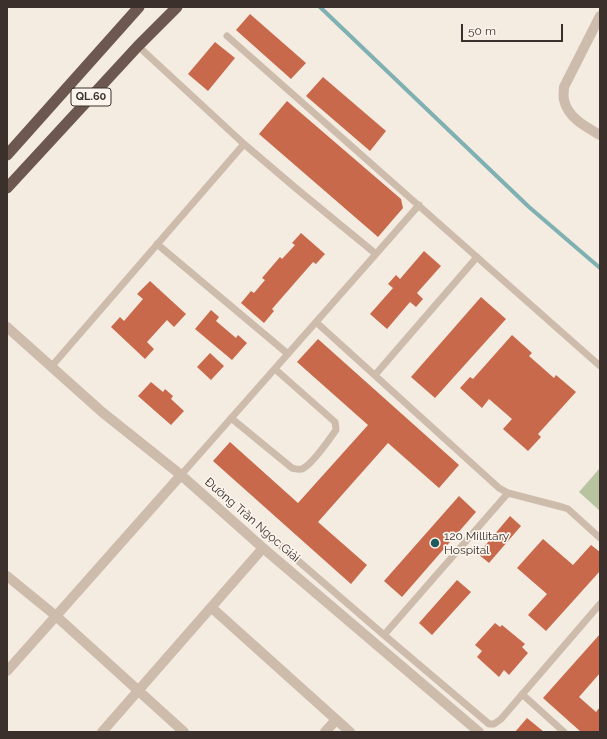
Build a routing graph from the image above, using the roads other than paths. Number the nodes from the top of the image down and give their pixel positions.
1 (177, 7) edge
2 (136, 8) edge
3 (600, 16) edge
4 (227, 36) dead end
5 (138, 46) junction
6 (600, 135) edge
7 (244, 144) junction
8 (7, 155) edge
9 (7, 188) edge
10 (419, 205) junction
11 (157, 244) junction
12 (376, 254) junction
13 (478, 257) junction
14 (316, 322) junction
15 (7, 327) edge
16 (288, 354) junction
17 (600, 366) edge
18 (51, 367) junction
19 (274, 369) junction
20 (375, 375) junction
21 (231, 418) junction
22 (181, 475) junction
23 (508, 493) junction
24 (600, 538) edge
25 (281, 546) dead end
26 (263, 548) junction
27 (7, 576) edge
28 (600, 604) edge
29 (212, 608) junction
30 (56, 616) junction
31 (384, 635) junction
32 (7, 671) edge
33 (138, 690) junction
34 (522, 694) junction
35 (336, 720) junction
36 (102, 732) edge
37 (184, 732) edge
38 (325, 732) edge
39 (350, 732) edge
40 (479, 732) edge
41 (564, 732) edge

1 - 5 highway, QL.60
2 - 8 highway, QL.60
3 - 6 street
4 - 10 lane
5 - 7 lane
5 - 9 highway, QL.60
7 - 11 lane
7 - 12 lane
10 - 12 lane
10 - 13 lane
11 - 16 lane
11 - 18 lane
12 - 14 lane
13 - 17 lane
13 - 20 lane
14 - 16 lane
14 - 20 lane
15 - 18 street, Đường Trần Ngọc Giải
16 - 19 lane
18 - 22 street, Đường Trần Ngọc Giải
19 - 21 lane
19 - 21 lane
20 - 23 lane
21 - 22 lane
22 - 26 street, Đường Trần Ngọc Giải
22 - 30 street
23 - 24 lane
23 - 31 lane
25 - 31 lane
26 - 29 street
26 - 40 street, Đường Trần Ngọc Giải
27 - 30 street
28 - 34 lane
29 - 33 street
29 - 35 street
30 - 32 street
30 - 33 street
31 - 34 lane
33 - 36 street
33 - 37 street
34 - 41 lane
35 - 38 street
35 - 39 street

